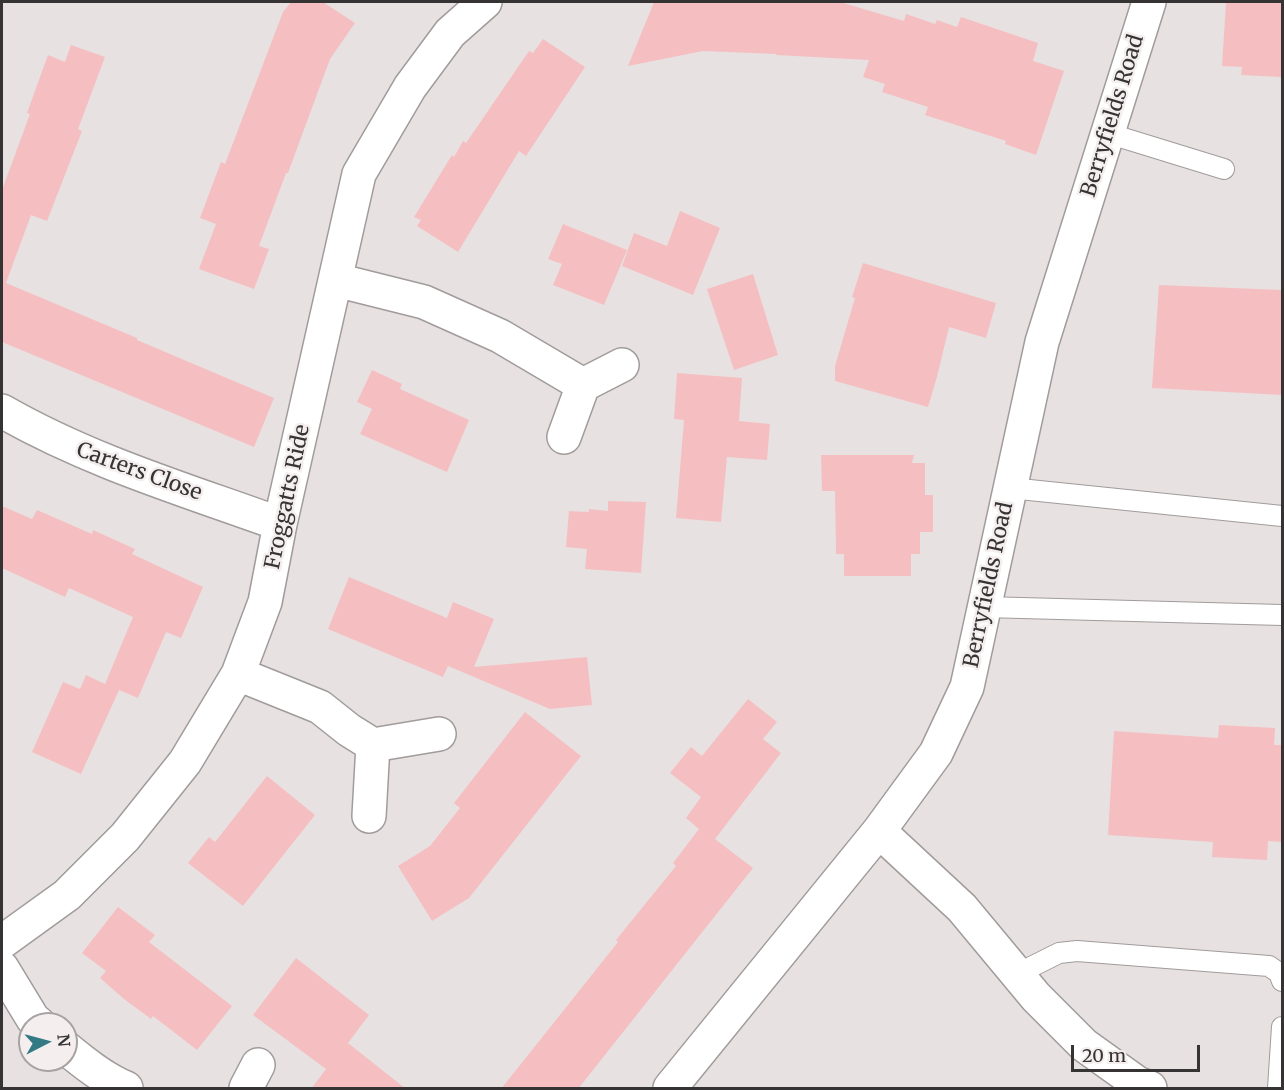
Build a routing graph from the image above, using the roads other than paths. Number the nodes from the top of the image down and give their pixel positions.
1 (485, 2) edge
2 (1149, 2) edge
3 (1107, 133) junction
4 (1224, 169) dead end
5 (336, 280) junction
6 (622, 365) dead end
7 (583, 385) junction
8 (2, 411) edge
9 (564, 437) dead end
10 (1011, 488) junction
11 (1282, 516) edge
12 (280, 524) junction
13 (984, 607) junction
14 (1282, 615) edge
15 (238, 674) junction
16 (439, 734) dead end
17 (373, 745) junction
18 (369, 816) dead end
19 (879, 831) junction
20 (2, 942) edge
21 (2, 968) edge
22 (1017, 974) junction
23 (1282, 981) edge
24 (29, 1012) edge
25 (1282, 1027) edge
26 (78, 1058) edge
27 (126, 1089) edge
28 (670, 1089) edge
29 (1150, 1089) edge
30 (1278, 1089) edge

1 - 5 street, Froggatts Ride
2 - 3 street, Berryfields Road
3 - 4 lane
3 - 10 street, Berryfields Road
5 - 7 street
5 - 12 street, Froggatts Ride
6 - 7 street
7 - 9 street
8 - 12 street, Carters Close
10 - 11 lane
10 - 13 street, Berryfields Road
12 - 15 street, Froggatts Ride
13 - 14 lane
13 - 19 street, Berryfields Road
15 - 17 street
15 - 20 street, Froggatts Ride
16 - 17 street
17 - 18 street
19 - 22 street
19 - 28 street, Berryfields Road
21 - 24 street
22 - 23 lane
22 - 29 street
25 - 30 lane
26 - 27 street

